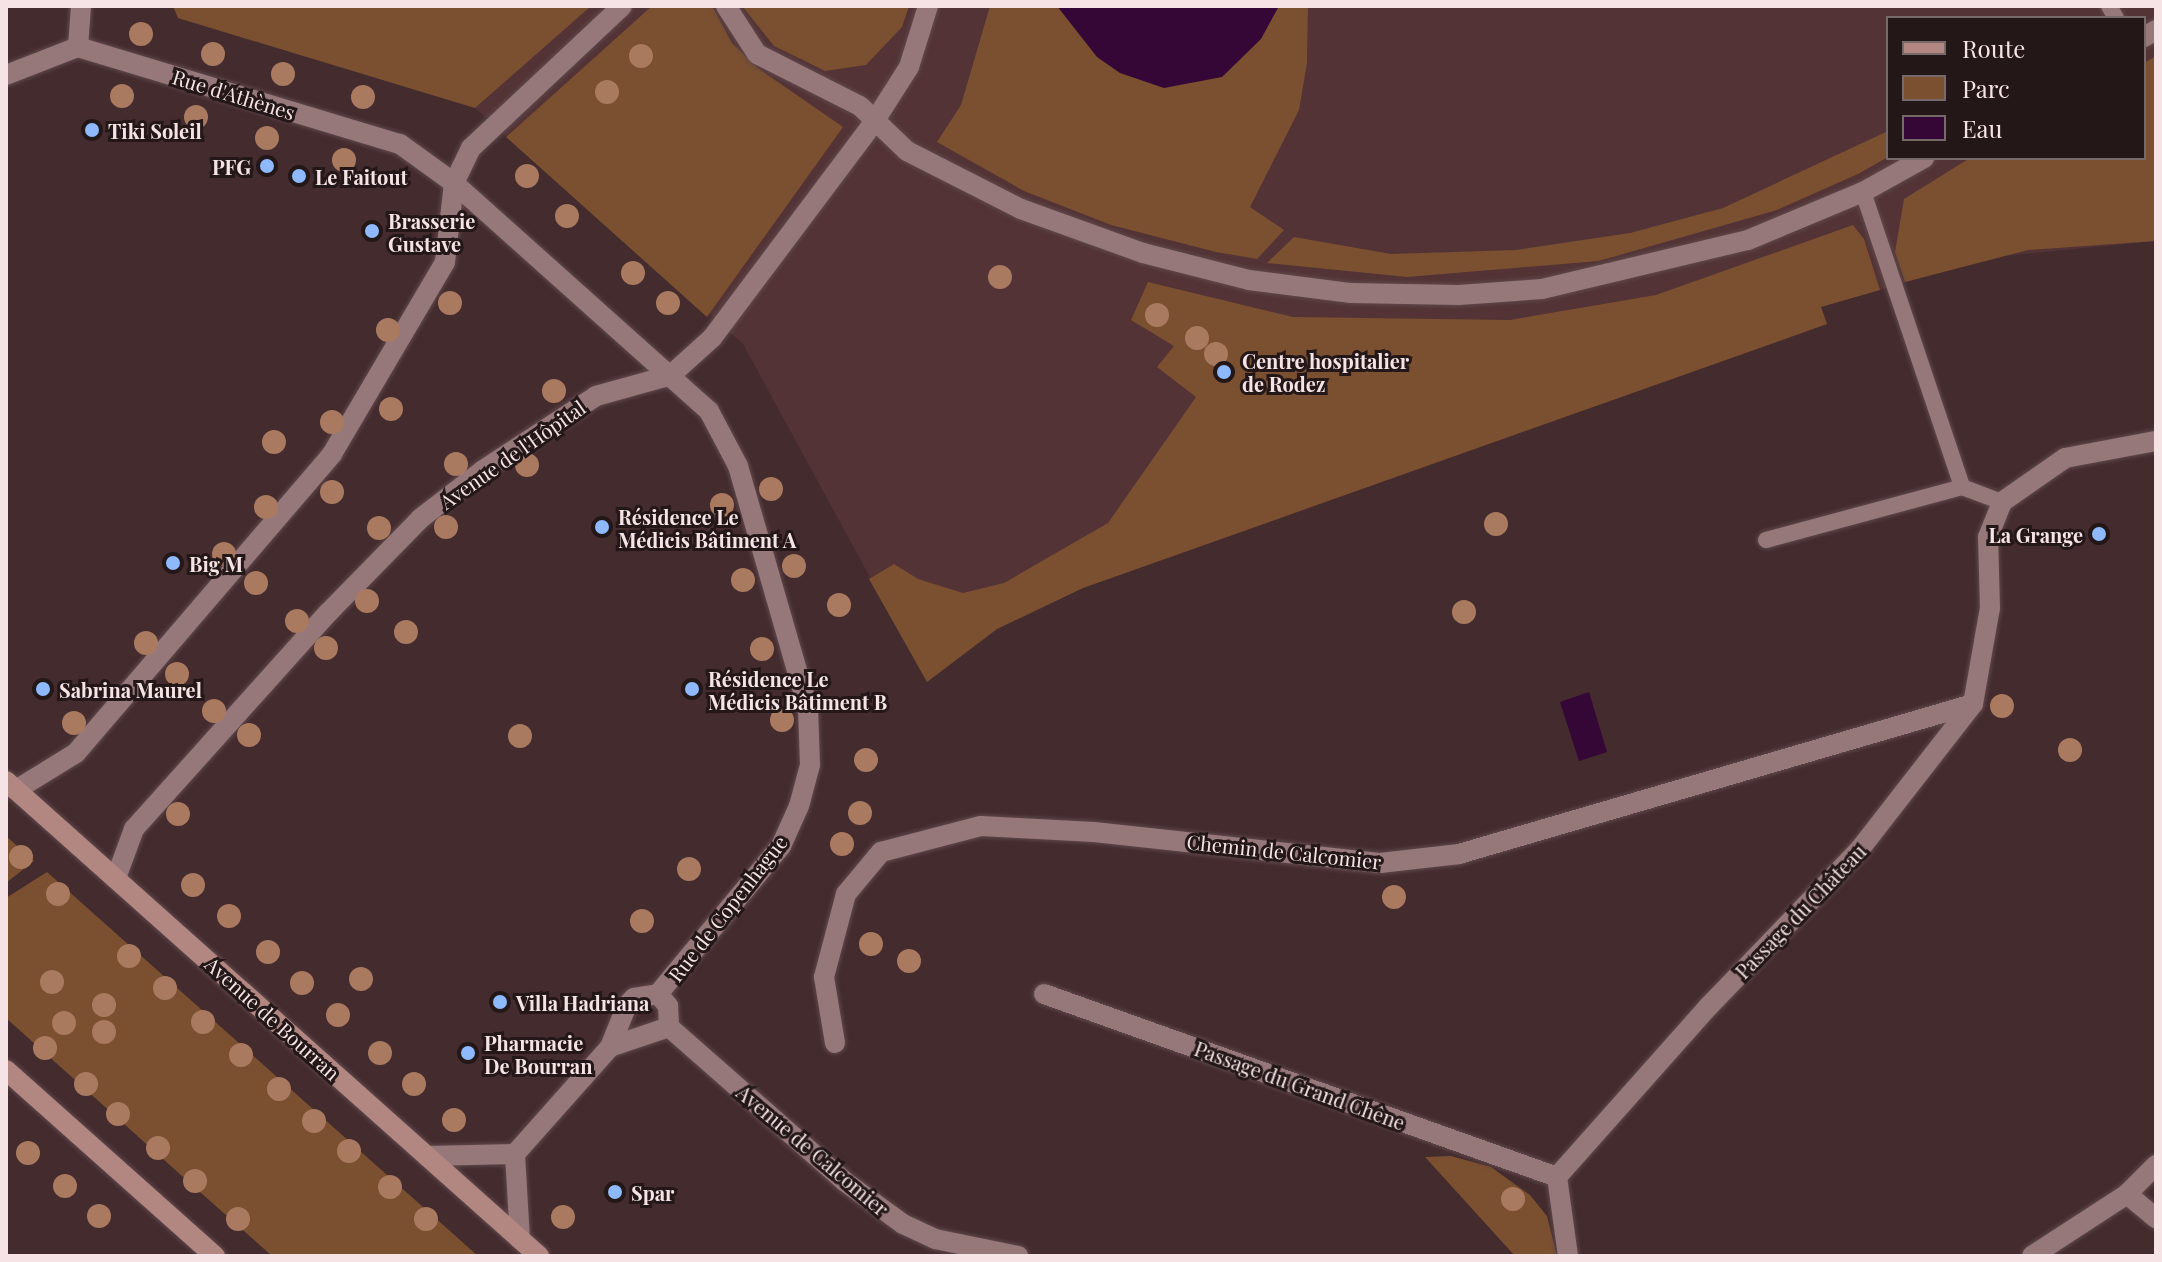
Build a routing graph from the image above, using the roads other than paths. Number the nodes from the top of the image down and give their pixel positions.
1 (81, 6) edge
2 (622, 6) edge
3 (726, 6) edge
4 (928, 6) edge
5 (78, 47) junction
6 (6, 75) edge
7 (874, 122) junction
8 (1920, 160) edge
9 (454, 183) junction
10 (1863, 192) junction
11 (671, 375) junction
12 (2156, 441) edge
13 (1962, 487) junction
14 (2002, 502) junction
15 (1766, 540) dead end
16 (1973, 704) junction
17 (11, 786) edge
18 (116, 878) junction
19 (658, 994) junction
20 (1044, 994) dead end
21 (669, 1027) junction
22 (835, 1043) dead end
23 (610, 1047) junction
24 (6, 1070) edge
25 (515, 1154) junction
26 (427, 1156) junction
27 (2156, 1165) edge
28 (1557, 1177) junction
29 (2127, 1194) junction
30 (2156, 1218) edge
31 (520, 1239) junction
32 (215, 1256) edge
33 (539, 1256) edge
34 (1018, 1256) edge
35 (1568, 1256) edge
36 (2032, 1256) edge

1 - 5 street
2 - 9 street
3 - 7 street
4 - 7 street, Avenue de l'Hôpital
5 - 6 street
5 - 9 street, Rue d'Athènes
7 - 10 street
7 - 11 street, Avenue de l'Hôpital
8 - 10 street
9 - 11 street, Rue d'Athènes
9 - 17 street
10 - 13 lane
11 - 18 street, Avenue de l'Hôpital
11 - 19 street, Rue de Copenhague
12 - 14 street
13 - 14 lane
13 - 15 lane
14 - 16 street, Passage du Château
16 - 22 street, Chemin de Calcomier
16 - 28 street, Passage du Château
17 - 18 main road, Avenue de Bourran
18 - 26 main road, Avenue de Bourran
19 - 21 street, Rue de Copenhague
19 - 23 street, Rue de Copenhague
20 - 28 street, Passage du Grand Chêne
21 - 23 street, Rue de Copenhague
21 - 34 street, Avenue de Calcomier
23 - 25 street, Rue de Copenhague
24 - 32 main road
25 - 26 street
25 - 31 street
26 - 31 main road, Avenue de Bourran
27 - 29 street
28 - 35 street
29 - 30 street
29 - 36 street
31 - 33 main road, Avenue de Bourran

